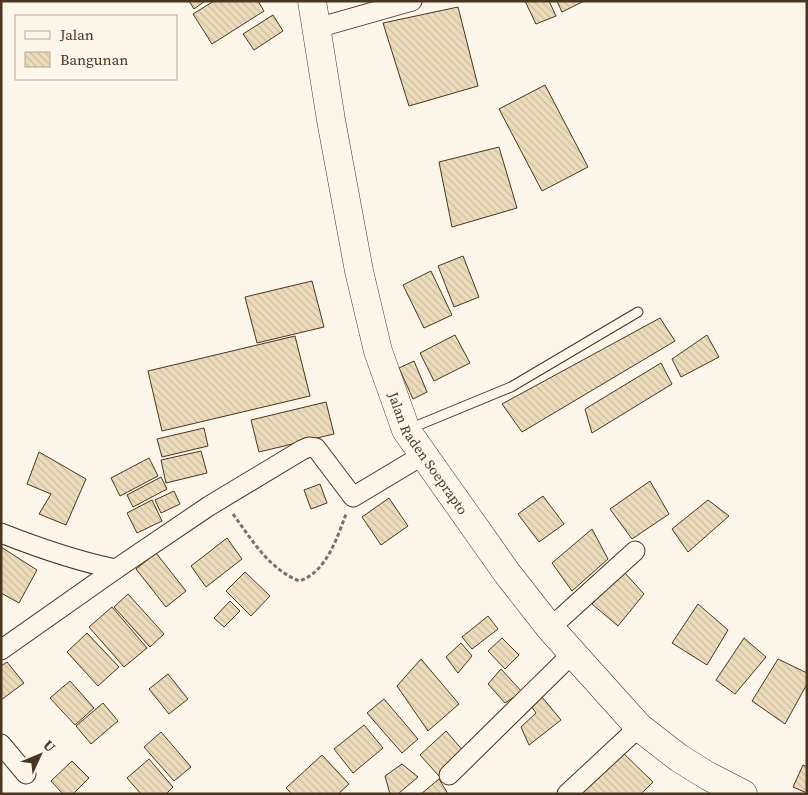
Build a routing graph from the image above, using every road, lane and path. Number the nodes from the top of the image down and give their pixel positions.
1 (312, 1) edge
2 (412, 1) edge
3 (317, 28) junction
4 (638, 312) dead end
5 (406, 430) junction
6 (423, 455) junction
7 (222, 499) junction
8 (340, 532) dead end
9 (1, 533) edge
10 (634, 551) dead end
11 (116, 569) junction
12 (550, 628) junction
13 (1, 650) edge
14 (573, 653) junction
15 (639, 727) junction
16 (1, 744) edge
17 (26, 774) dead end
18 (448, 775) dead end
19 (567, 794) edge
20 (743, 794) edge

1 - 3 highway, Jalan Raden Soeprapto
2 - 3 street
3 - 5 highway, Jalan Raden Soeprapto
4 - 5 lane
5 - 6 highway, Jalan Raden Soeprapto
6 - 7 street
6 - 12 highway, Jalan Raden Soeprapto
7 - 8 path
7 - 11 street
9 - 11 street
10 - 12 street
11 - 13 street
12 - 14 highway, Jalan Raden Soeprapto
14 - 15 highway, Jalan Raden Soeprapto
14 - 18 street
15 - 19 street
15 - 20 highway, Jalan Raden Soeprapto
16 - 17 street

